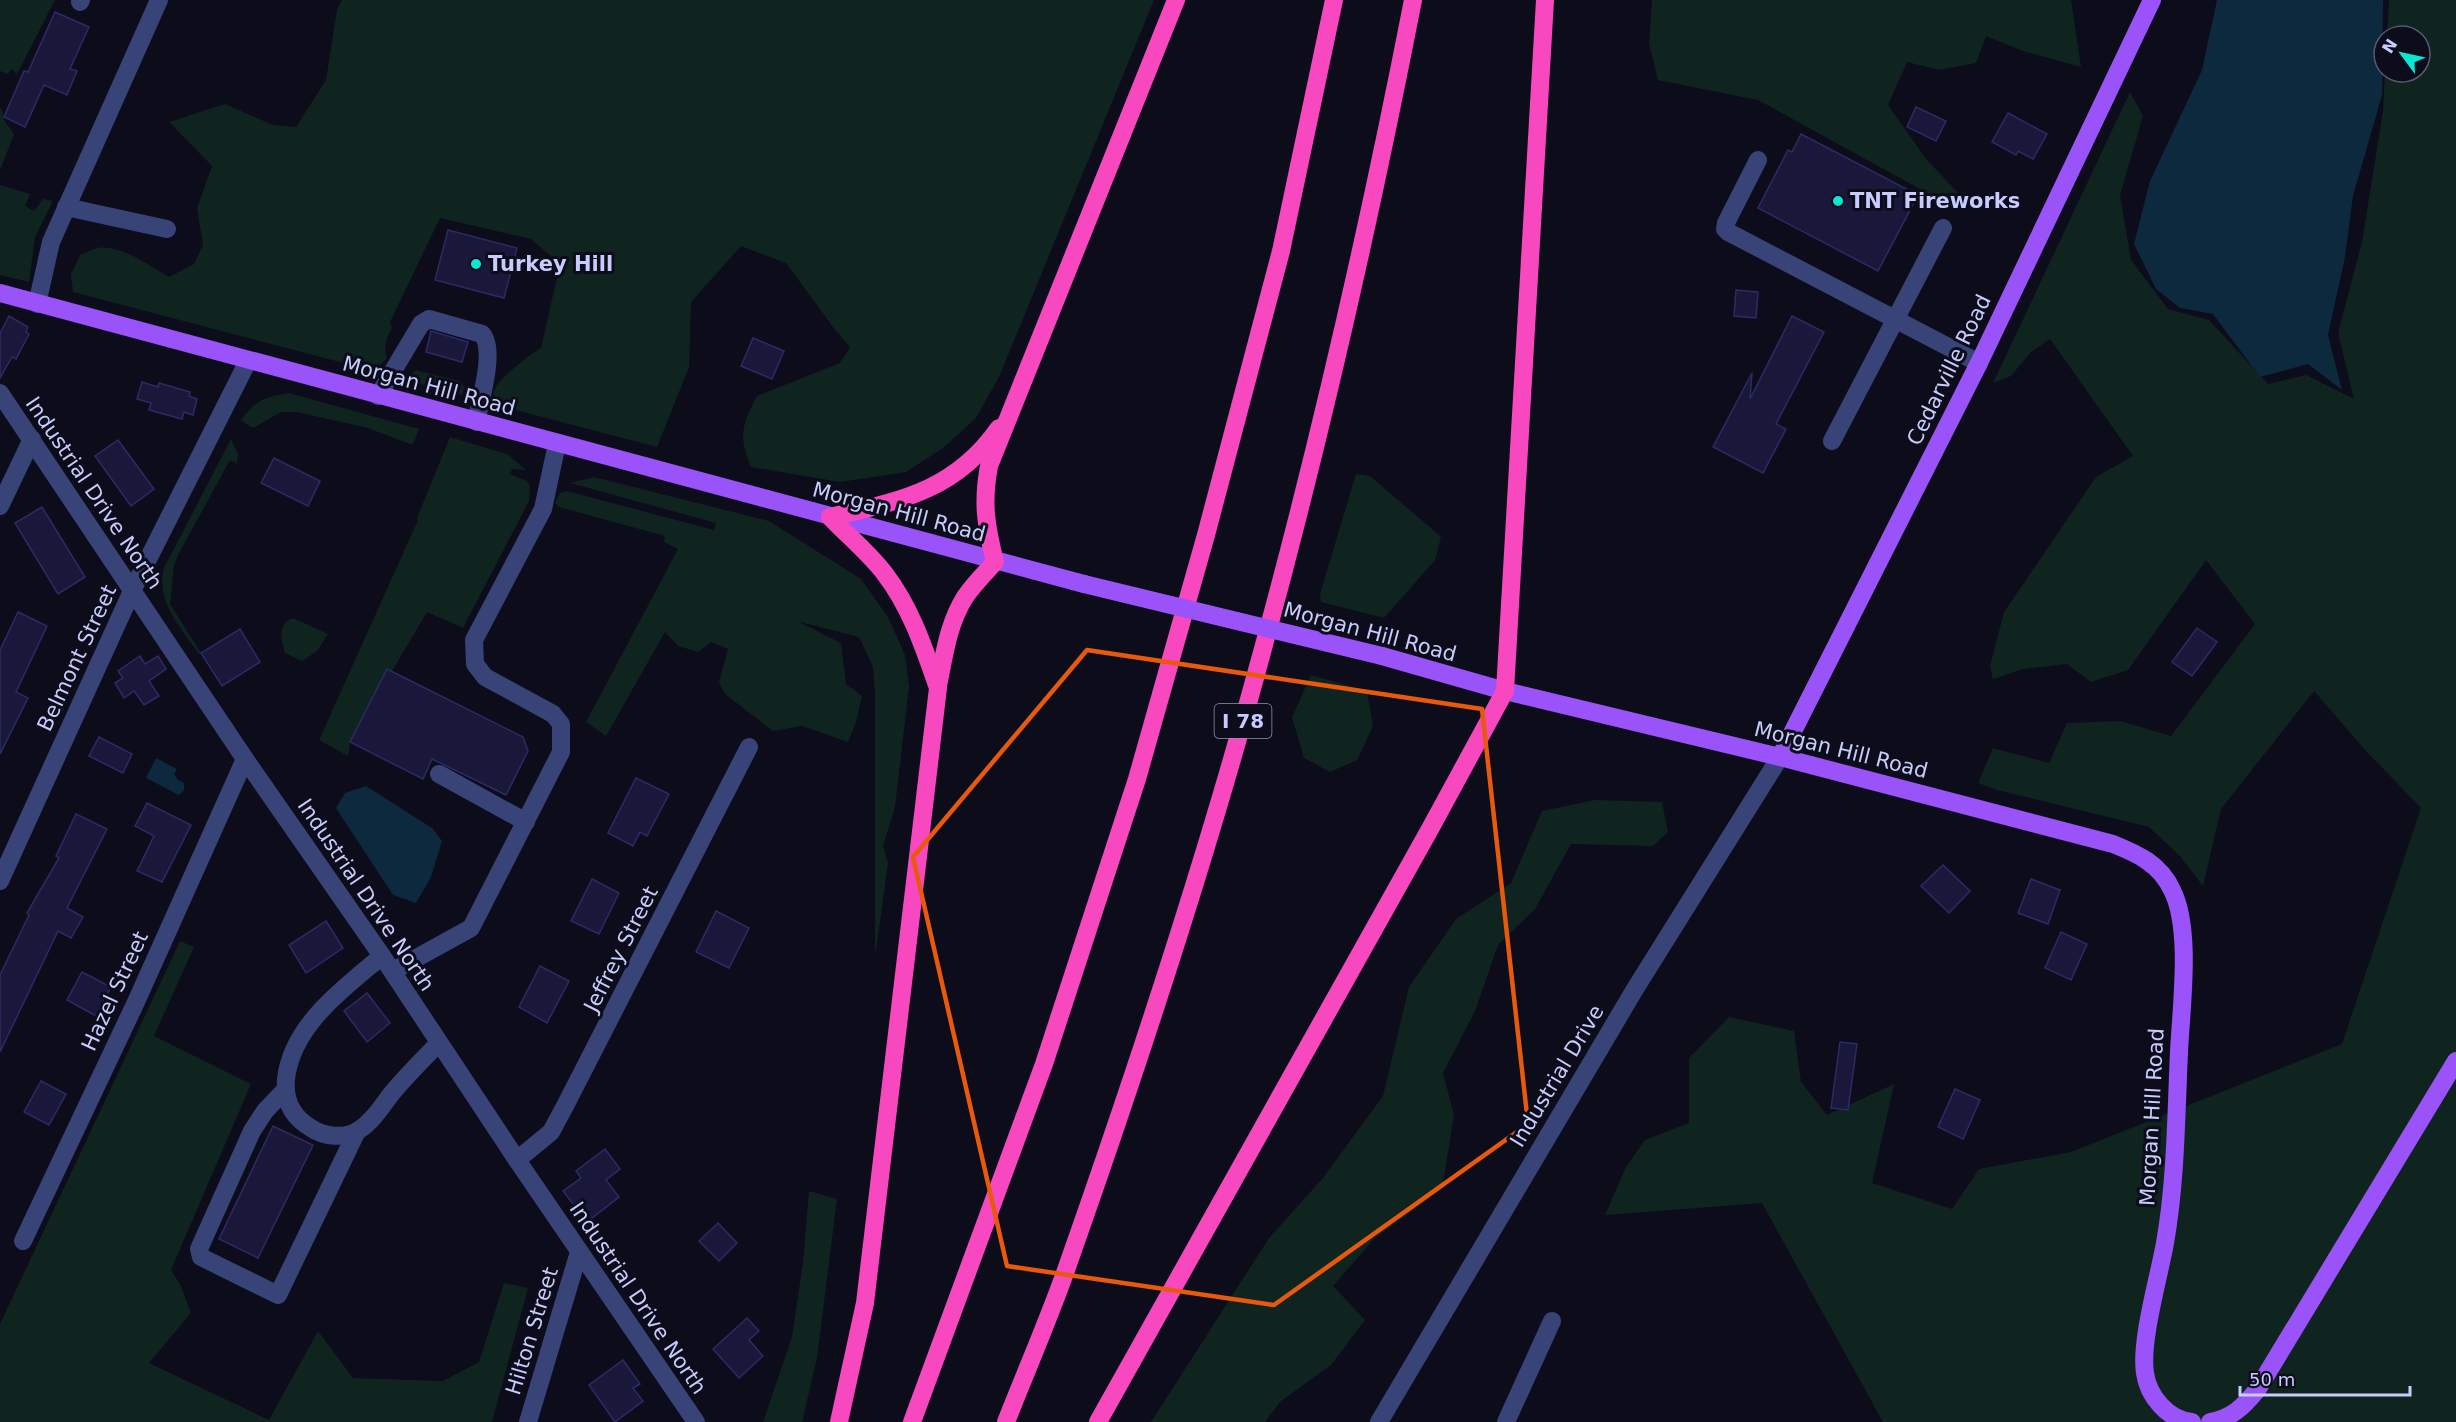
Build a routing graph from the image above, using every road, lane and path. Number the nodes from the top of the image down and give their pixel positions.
1 (159, 0) edge
2 (1176, 0) edge
3 (1334, 0) edge
4 (1413, 0) edge
5 (1545, 0) edge
6 (2152, 0) edge
7 (1758, 160) dead end
8 (66, 207) junction
9 (1943, 228) dead end
10 (167, 229) dead end
11 (0, 294) edge
12 (37, 304) junction
13 (1896, 319) junction
14 (248, 361) junction
15 (1979, 363) junction
16 (0, 393) edge
17 (378, 396) junction
18 (1011, 412) junction
19 (476, 422) junction
20 (32, 439) junction
21 (1832, 441) dead end
22 (557, 444) junction
23 (0, 506) edge
24 (830, 517) junction
25 (995, 562) junction
26 (132, 591) junction
27 (938, 688) junction
28 (1505, 691) junction
29 (750, 747) dead end
30 (1780, 757) junction
31 (245, 759) junction
32 (439, 774) dead end
33 (526, 822) junction
34 (0, 880) edge
35 (382, 956) junction
36 (393, 971) junction
37 (439, 1042) junction
38 (2456, 1061) edge
39 (285, 1090) junction
40 (357, 1131) junction
41 (517, 1160) junction
42 (23, 1241) dead end
43 (579, 1252) junction
44 (1552, 1322) dead end
45 (528, 1422) edge
46 (696, 1422) edge
47 (839, 1422) edge
48 (912, 1422) edge
49 (1006, 1422) edge
50 (1098, 1422) edge
51 (1379, 1422) edge
52 (1506, 1422) edge
53 (2192, 1422) edge
54 (2210, 1422) edge

1 - 8 street
2 - 18 highway
3 - 48 highway
4 - 49 highway, I 78
5 - 28 highway
6 - 15 main road, Cedarville Road
7 - 13 street
8 - 10 street
8 - 12 street
9 - 13 street
11 - 12 main road, Morgan Hill Road
12 - 14 main road, Morgan Hill Road
13 - 15 street
13 - 21 street
14 - 17 main road, Morgan Hill Road
14 - 26 street, Belmont Street
15 - 30 main road, Cedarville Road
16 - 20 street, Industrial Drive North
17 - 19 main road, Morgan Hill Road
17 - 19 street
18 - 24 highway
18 - 25 highway
19 - 22 main road, Morgan Hill Road
20 - 23 street
20 - 26 street, Industrial Drive North
22 - 24 main road, Morgan Hill Road
22 - 33 street
24 - 25 main road, Morgan Hill Road
24 - 27 highway
25 - 27 highway
25 - 28 main road, Morgan Hill Road, bridge
26 - 31 street, Industrial Drive North
26 - 34 street, Belmont Street
27 - 47 highway
28 - 30 main road, Morgan Hill Road
28 - 50 highway
29 - 41 street, Jeffrey Street
30 - 51 street, Industrial Drive
30 - 53 main road, Morgan Hill Road
31 - 35 street, Industrial Drive North
31 - 42 street, Hazel Street
32 - 33 street
33 - 36 street
35 - 36 street, Industrial Drive North
35 - 39 street
36 - 37 street, Industrial Drive North
37 - 40 street
37 - 41 street, Industrial Drive North
38 - 54 main road
39 - 40 street
39 - 40 street
41 - 43 street, Industrial Drive North
43 - 45 street, Hilton Street
43 - 46 street, Industrial Drive North
44 - 52 street

